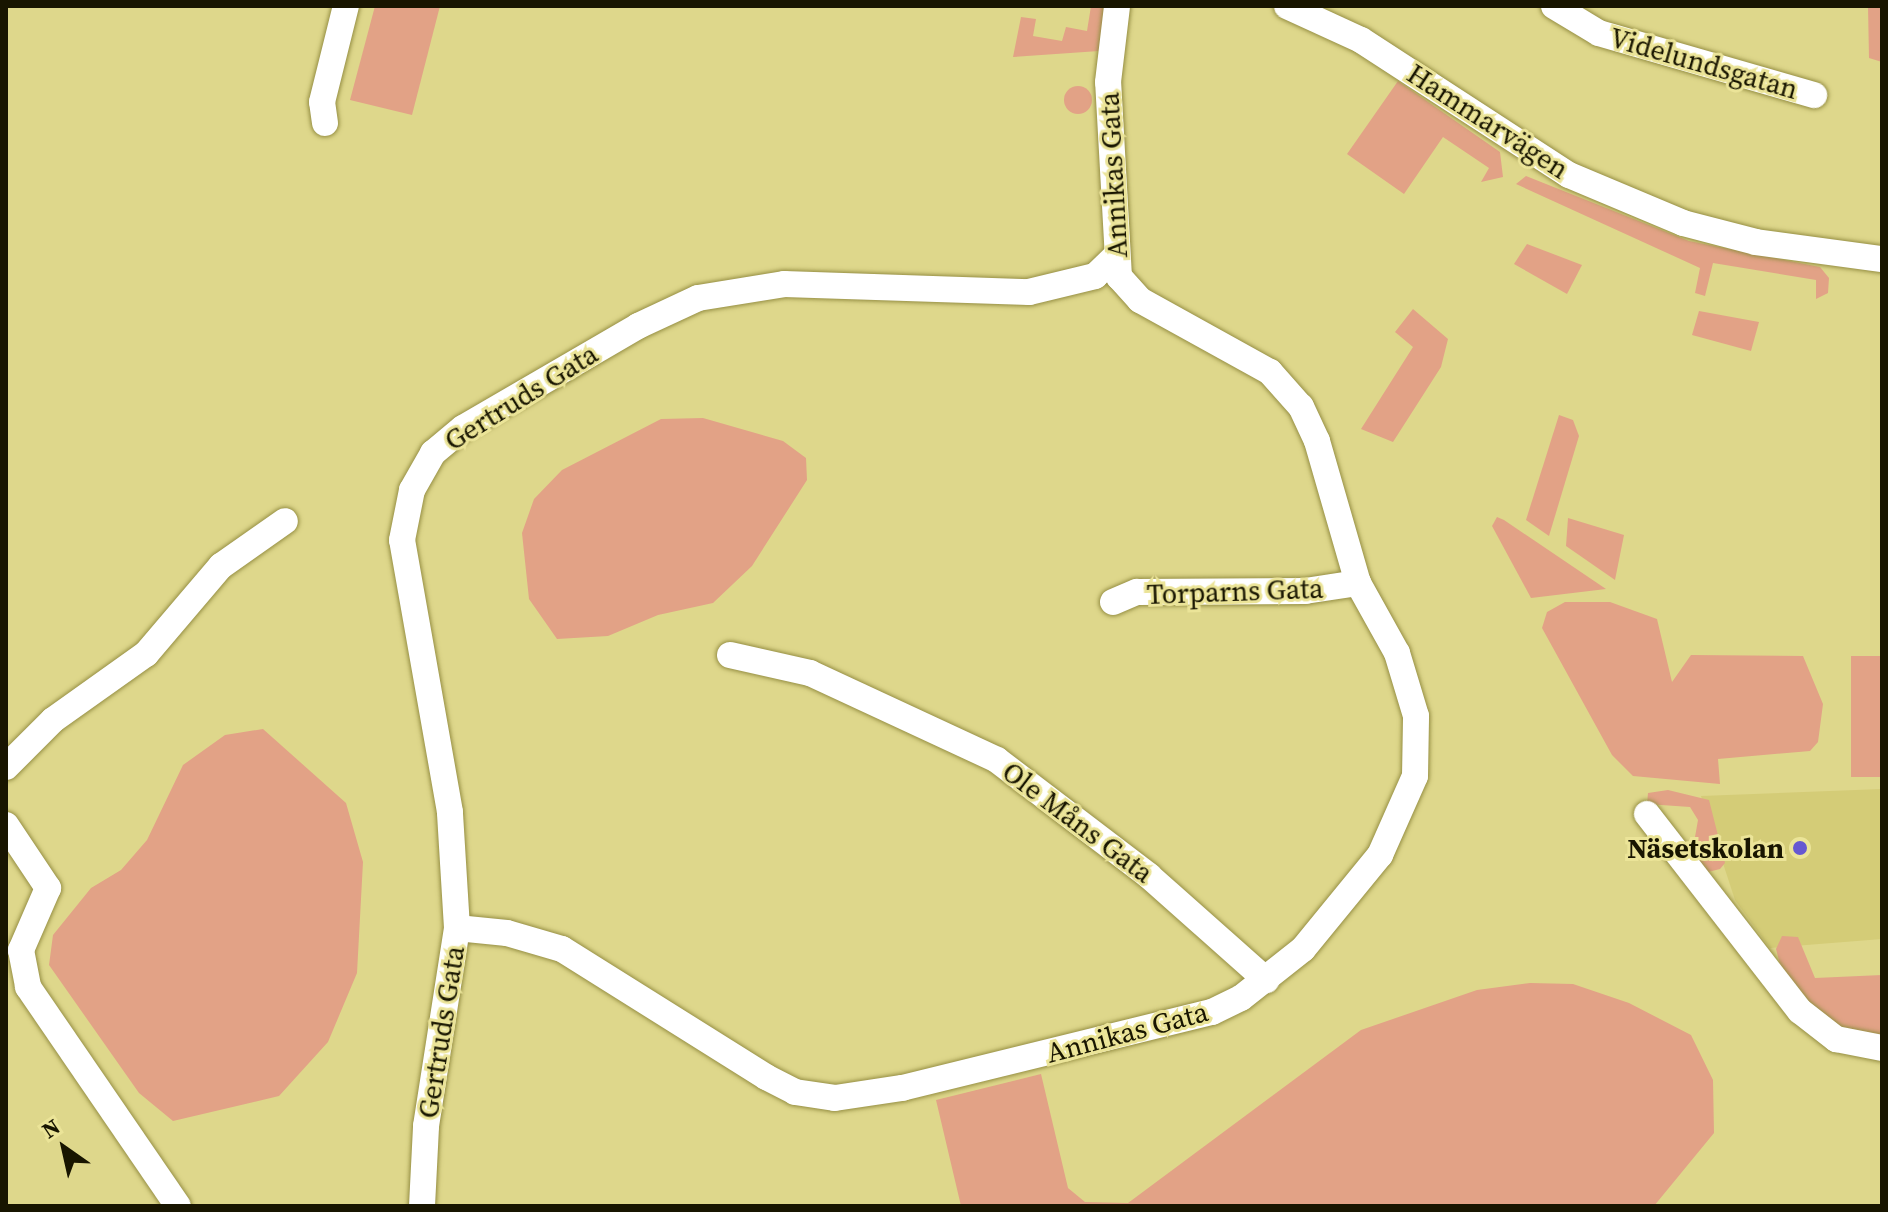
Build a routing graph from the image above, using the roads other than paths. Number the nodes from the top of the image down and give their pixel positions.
1 (346, 6) edge
2 (1117, 6) edge
3 (1287, 6) edge
4 (1554, 6) edge
5 (1814, 95) dead end
6 (325, 123) dead end
7 (1115, 257) junction
8 (1882, 259) edge
9 (285, 521) dead end
10 (1358, 583) junction
11 (1113, 602) dead end
12 (730, 655) dead end
13 (6, 767) edge
14 (1647, 814) dead end
15 (6, 825) edge
16 (457, 928) junction
17 (1266, 980) junction
18 (1882, 1048) edge
19 (178, 1206) edge
20 (422, 1206) edge

1 - 6 street
2 - 7 street, Annikas Gata
3 - 8 street, Hammarvägen
4 - 5 street, Videlundsgatan
7 - 10 street, Annikas Gata
7 - 16 street, Gertruds Gata
9 - 13 street
10 - 11 street, Torparns Gata
10 - 17 street, Annikas Gata
12 - 17 street, Ole Måns Gata
14 - 18 street
15 - 19 street
16 - 17 street, Annikas Gata
16 - 20 street, Gertruds Gata

